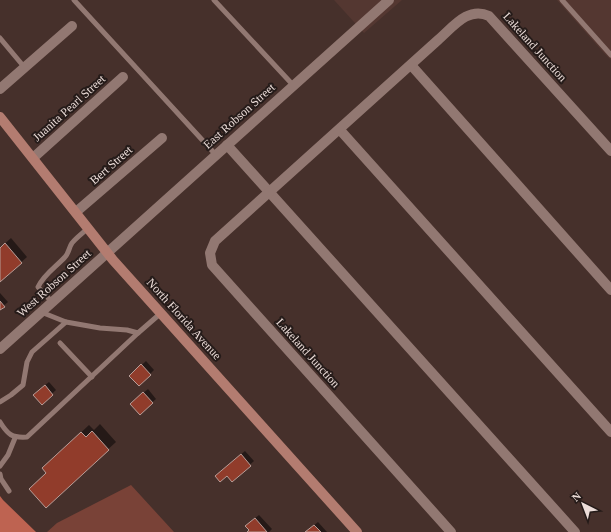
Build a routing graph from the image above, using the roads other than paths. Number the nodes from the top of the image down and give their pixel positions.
1 (74, 0) edge
2 (214, 0) edge
3 (562, 0) edge
4 (385, 1) edge
5 (72, 26) dead end
6 (0, 38) edge
7 (611, 55) edge
8 (411, 65) junction
9 (24, 68) junction
10 (123, 77) dead end
11 (293, 85) junction
12 (0, 89) edge
13 (1, 121) edge
14 (340, 130) junction
15 (162, 138) dead end
16 (227, 145) junction
17 (611, 151) edge
18 (216, 155) junction
19 (33, 158) junction
20 (270, 192) junction
21 (76, 212) junction
22 (88, 228) junction
23 (107, 252) junction
24 (611, 290) edge
25 (52, 302) junction
26 (41, 312) junction
27 (161, 313) junction
28 (66, 322) junction
29 (138, 333) junction
30 (60, 343) dead end
31 (0, 349) edge
32 (92, 377) junction
33 (0, 402) edge
34 (0, 422) edge
35 (611, 432) edge
36 (15, 438) junction
37 (0, 466) edge
38 (0, 474) edge
39 (9, 491) dead end
40 (357, 532) edge
41 (451, 532) edge
42 (575, 532) edge

1 - 18 lane
2 - 11 lane
3 - 7 lane
4 - 11 street, East Robson Street
5 - 9 street
6 - 9 lane
8 - 14 street, Lakeland Junction
8 - 17 street, Lakeland Junction
8 - 24 street
9 - 12 street
10 - 19 street, Juanita Pearl Street
11 - 16 street, East Robson Street
13 - 19 street, North Florida Avenue
14 - 20 street, Lakeland Junction
14 - 35 street
15 - 21 street, Bert Street
16 - 18 street, East Robson Street
16 - 20 street
18 - 23 street, East Robson Street
19 - 21 street, North Florida Avenue
20 - 41 street, Lakeland Junction
20 - 42 street
21 - 22 street, North Florida Avenue
22 - 23 street, North Florida Avenue
22 - 25 lane
23 - 25 street, West Robson Street
23 - 27 street, North Florida Avenue
25 - 26 street, West Robson Street
26 - 28 lane
26 - 31 street, West Robson Street
27 - 29 lane
27 - 40 street, North Florida Avenue
28 - 29 lane
28 - 33 lane
29 - 32 lane
30 - 32 lane
32 - 36 lane
34 - 36 lane
36 - 37 lane
38 - 39 lane

